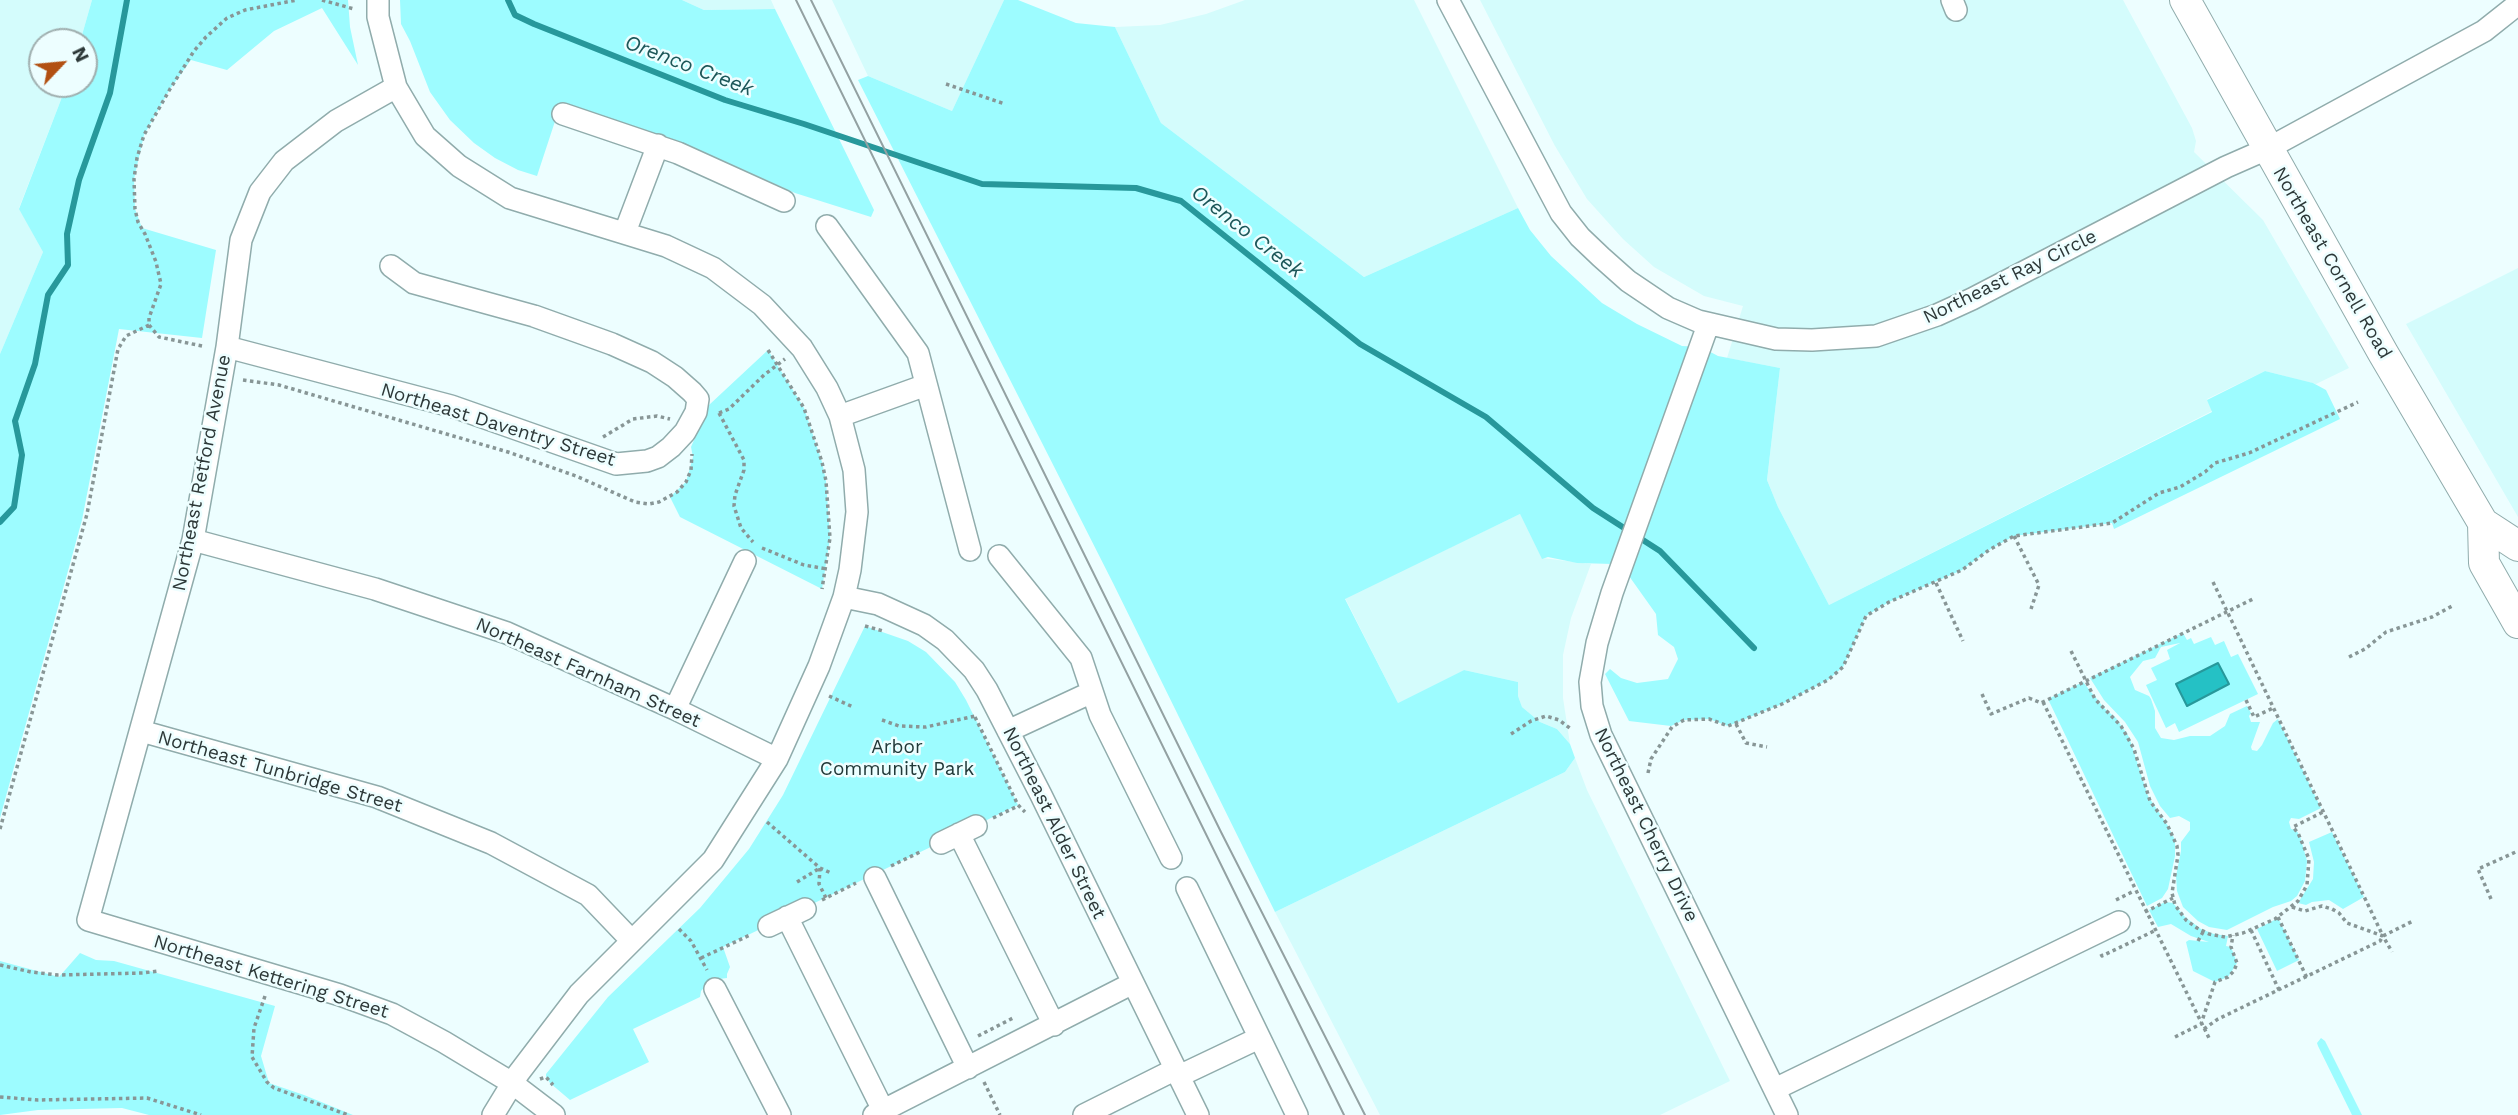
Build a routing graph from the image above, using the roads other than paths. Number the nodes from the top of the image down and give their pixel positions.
1 (378, 0) edge
2 (1448, 0) edge
3 (2185, 0) edge
4 (2518, 4) edge
5 (396, 87) junction
6 (563, 114) dead end
7 (657, 145) junction
8 (2267, 149) junction
9 (784, 201) dead end
10 (827, 226) dead end
11 (625, 232) junction
12 (391, 266) dead end
13 (1708, 324) junction
14 (227, 346) junction
15 (926, 385) junction
16 (840, 416) junction
17 (2483, 523) junction
18 (192, 540) junction
19 (2518, 546) edge
20 (970, 550) dead end
21 (999, 556) dead end
22 (745, 561) dead end
23 (844, 597) junction
24 (2518, 623) edge
25 (1092, 692) junction
26 (675, 709) junction
27 (141, 731) junction
28 (1008, 731) junction
29 (777, 759) junction
30 (959, 834) road end
31 (1171, 858) dead end
32 (875, 878) dead end
33 (1187, 888) dead end
34 (787, 918) road end
35 (88, 920) joint
36 (2119, 922) dead end
37 (632, 941) junction
38 (1133, 983) junction
39 (715, 989) road end
40 (1054, 1025) junction
41 (1259, 1038) junction
42 (974, 1071) junction
43 (1177, 1073) junction
44 (512, 1083) junction
45 (1775, 1089) junction
46 (878, 1113) edge
47 (1784, 1114) edge
48 (492, 1115) edge
49 (554, 1115) edge
50 (780, 1115) edge
51 (1084, 1115) edge
52 (1198, 1115) edge
53 (1297, 1115) edge

1 - 5 street
2 - 13 street, Northeast Ray Circle
3 - 8 highway, Northeast Cornell Road
4 - 8 street, Northeast Ray Circle
5 - 11 street
5 - 14 street, Northeast Retford Avenue
6 - 7 street
7 - 9 street
7 - 11 street
8 - 13 street, Northeast Ray Circle
8 - 17 highway, Northeast Cornell Road
10 - 15 street
11 - 16 street
12 - 14 street, Northeast Daventry Street
13 - 45 street, Northeast Cherry Drive
14 - 18 street, Northeast Retford Avenue
15 - 16 street
15 - 20 street
16 - 23 street
17 - 19 highway, Northeast Cornell Road
17 - 24 highway, Northeast Cornell Road
18 - 26 street, Northeast Farnham Street
18 - 27 street, Northeast Retford Avenue
21 - 25 street
22 - 26 street
23 - 28 street, Northeast Alder Street
23 - 29 street
25 - 28 street
25 - 31 street
26 - 29 street, Northeast Farnham Street
27 - 35 street, Northeast Retford Avenue
27 - 37 street, Northeast Tunbridge Street
28 - 38 street, Northeast Alder Street
29 - 37 street
30 - 40 street
32 - 42 street
33 - 41 street
34 - 46 street
35 - 44 street, Northeast Kettering Street
36 - 45 street
37 - 44 street
38 - 40 street
38 - 43 street, Northeast Alder Street
39 - 50 street
40 - 42 street
41 - 43 street
41 - 53 street
42 - 46 street
43 - 51 street
43 - 52 street, Northeast Alder Street
44 - 48 street
44 - 49 street, Northeast Kettering Street
45 - 47 street, Northeast Cherry Drive

